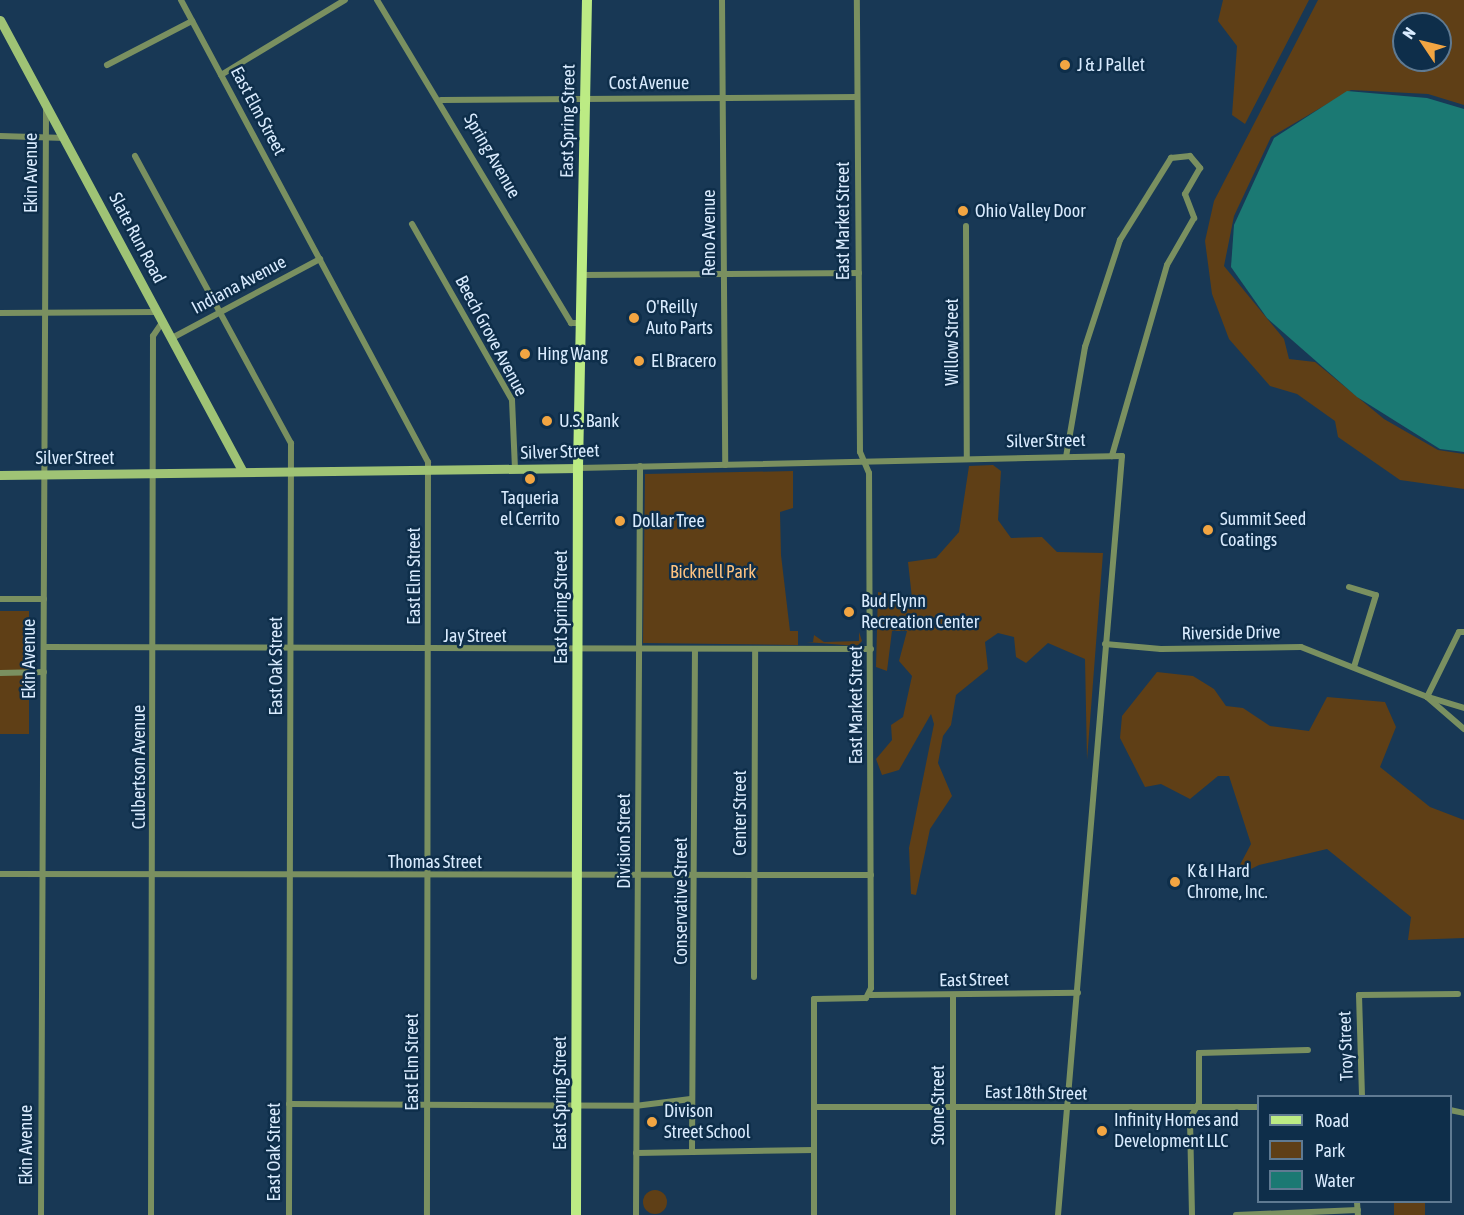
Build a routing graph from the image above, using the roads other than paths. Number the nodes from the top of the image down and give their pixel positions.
1 (181, 0) edge
2 (345, 0) edge
3 (376, 0) edge
4 (587, 0) edge
5 (722, 0) edge
6 (857, 0) edge
7 (0, 20) edge
8 (192, 21) junction
9 (107, 64) dead end
10 (221, 75) junction
11 (857, 97) junction
12 (723, 98) junction
13 (585, 99) junction
14 (441, 100) junction
15 (46, 104) junction
16 (0, 136) edge
17 (46, 138) junction
18 (65, 138) junction
19 (135, 156) dead end
20 (412, 224) dead end
21 (966, 226) dead end
22 (320, 259) junction
23 (859, 273) junction
24 (724, 274) junction
25 (582, 275) junction
26 (221, 311) junction
27 (158, 312) junction
28 (0, 313) edge
29 (45, 313) junction
30 (163, 321) junction
31 (581, 323) junction
32 (172, 338) junction
33 (1112, 456) junction
34 (1066, 457) junction
35 (968, 459) junction
36 (864, 462) junction
37 (725, 465) junction
38 (640, 466) junction
39 (578, 468) junction
40 (429, 469) junction
41 (515, 470) junction
42 (153, 472) junction
43 (243, 472) junction
44 (291, 472) junction
45 (0, 475) edge
46 (45, 475) junction
47 (1349, 587) dead end
48 (0, 599) edge
49 (44, 599) junction
50 (1464, 632) edge
51 (1105, 644) junction
52 (44, 647) junction
53 (154, 648) junction
54 (871, 649) junction
55 (577, 650) junction
56 (695, 650) junction
57 (755, 650) junction
58 (291, 651) junction
59 (429, 651) junction
60 (639, 651) junction
61 (1354, 667) junction
62 (44, 672) junction
63 (0, 673) edge
64 (1427, 697) junction
65 (1464, 708) edge
66 (1464, 729) edge
67 (0, 874) edge
68 (43, 874) junction
69 (755, 875) junction
70 (154, 876) junction
71 (290, 876) junction
72 (696, 876) junction
73 (871, 876) junction
74 (428, 877) junction
75 (639, 877) junction
76 (577, 878) junction
77 (754, 976) dead end
78 (1078, 993) junction
79 (1458, 994) dead end
80 (870, 995) junction
81 (953, 996) junction
82 (1308, 1050) dead end
83 (1362, 1095) edge
84 (691, 1099) junction
85 (289, 1104) junction
86 (427, 1104) junction
87 (576, 1106) junction
88 (635, 1106) junction
89 (814, 1107) junction
90 (954, 1107) junction
91 (1257, 1107) edge
92 (1196, 1108) junction
93 (1067, 1110) junction
94 (814, 1150) junction
95 (692, 1151) junction
96 (636, 1153) junction
97 (1358, 1212) edge
98 (41, 1215) edge
99 (151, 1215) edge
100 (289, 1215) edge
101 (427, 1215) edge
102 (576, 1215) edge
103 (636, 1215) edge
104 (814, 1215) edge
105 (953, 1215) edge
106 (1058, 1215) edge
107 (1192, 1215) edge
108 (1236, 1215) edge

1 - 8 street, East Elm Street
2 - 10 street
3 - 14 street, Spring Avenue
4 - 13 main road, East Spring Street
5 - 12 street, Reno Avenue
6 - 11 street, East Market Street
7 - 15 main road, Slate Run Road
8 - 9 street
8 - 10 street, East Elm Street
10 - 22 street, East Elm Street
11 - 12 street, Cost Avenue
11 - 23 street, East Market Street
12 - 13 street, Cost Avenue
12 - 24 street, Reno Avenue
13 - 14 street, Cost Avenue
13 - 25 main road, East Spring Street
14 - 31 street, Spring Avenue
15 - 17 street, Ekin Avenue
15 - 18 main road, Slate Run Road
16 - 17 street
17 - 18 street
17 - 29 street, Ekin Avenue
18 - 27 main road, Slate Run Road
19 - 26 street, East Oak Street
20 - 41 street, Beech Grove Avenue
21 - 35 street, Willow Street
22 - 26 street, Indiana Avenue
22 - 40 street, East Elm Street
23 - 24 street
23 - 36 street, East Market Street
24 - 25 street
24 - 37 street, Reno Avenue
25 - 31 main road, East Spring Street
26 - 32 street, Indiana Avenue
26 - 44 street, East Oak Street
27 - 29 street
27 - 30 main road, Slate Run Road
28 - 29 street
29 - 46 street, Ekin Avenue
30 - 32 main road, Slate Run Road
30 - 42 street, Culbertson Avenue
31 - 39 main road, East Spring Street
32 - 43 main road, Slate Run Road
33 - 34 street, Silver Street
33 - 34 street
33 - 51 street, Silver Street
34 - 35 street, Silver Street
35 - 36 street, Silver Street
36 - 37 street, Silver Street
36 - 54 street, East Market Street
37 - 38 street, Silver Street
38 - 39 street, Silver Street
38 - 60 street, Division Street
39 - 41 main road, Silver Street
39 - 55 main road, East Spring Street
40 - 41 main road, Silver Street
40 - 44 main road, Silver Street
40 - 59 street, East Elm Street
42 - 43 main road, Silver Street
42 - 46 main road, Silver Street
42 - 53 street, Culbertson Avenue
43 - 44 main road, Silver Street
44 - 58 street, East Oak Street
45 - 46 main road, Silver Street
46 - 49 street, Ekin Avenue
47 - 61 street
48 - 49 street
49 - 52 street, Ekin Avenue
50 - 64 street
51 - 61 street, Riverside Drive
51 - 78 street
52 - 53 street, Jay Street
52 - 62 street, Ekin Avenue
53 - 58 street, Jay Street
53 - 70 street, Culbertson Avenue
54 - 57 street, Jay Street
54 - 73 street, East Market Street
55 - 59 street, Jay Street
55 - 60 street, Jay Street
55 - 76 main road, East Spring Street
56 - 57 street, Jay Street
56 - 60 street, Jay Street
56 - 72 street, Conservative Street
57 - 69 street, Center Street
58 - 59 street, Jay Street
58 - 71 street, East Oak Street
59 - 74 street, East Elm Street
60 - 75 street, Division Street
61 - 64 street, Riverside Drive
62 - 63 street
62 - 68 street, Ekin Avenue
64 - 65 street
64 - 66 street
67 - 68 street, Thomas Street
68 - 70 street, Thomas Street
68 - 98 street, Ekin Avenue
69 - 72 street, Thomas Street
69 - 73 street, Thomas Street
69 - 77 street, Center Street
70 - 71 street, Thomas Street
70 - 99 street, Culbertson Avenue
71 - 74 street, Thomas Street
71 - 85 street, East Oak Street
72 - 75 street, Thomas Street
72 - 84 street, Conservative Street
73 - 80 street, East Market Street
74 - 76 street, Thomas Street
74 - 86 street, East Elm Street
75 - 76 street, Thomas Street
75 - 88 street, Division Street
76 - 87 main road, East Spring Street
78 - 81 street, East Street
78 - 93 street
79 - 83 street, Troy Street
80 - 81 street, East Street
80 - 89 street
81 - 90 street, Stone Street
82 - 92 street
84 - 88 street
84 - 95 street, Conservative Street
85 - 86 street
85 - 100 street, East Oak Street
86 - 87 street
86 - 101 street, East Elm Street
87 - 88 street
87 - 102 main road, East Spring Street
88 - 96 street, Division Street
89 - 90 street, East 18th Street
89 - 94 street
90 - 93 street, East 18th Street
90 - 105 street, Stone Street
91 - 92 street, East 18th Street
92 - 93 street, East 18th Street
92 - 107 street
93 - 106 street
94 - 95 street
94 - 104 street
95 - 96 street
96 - 103 street, Division Street
97 - 108 street

